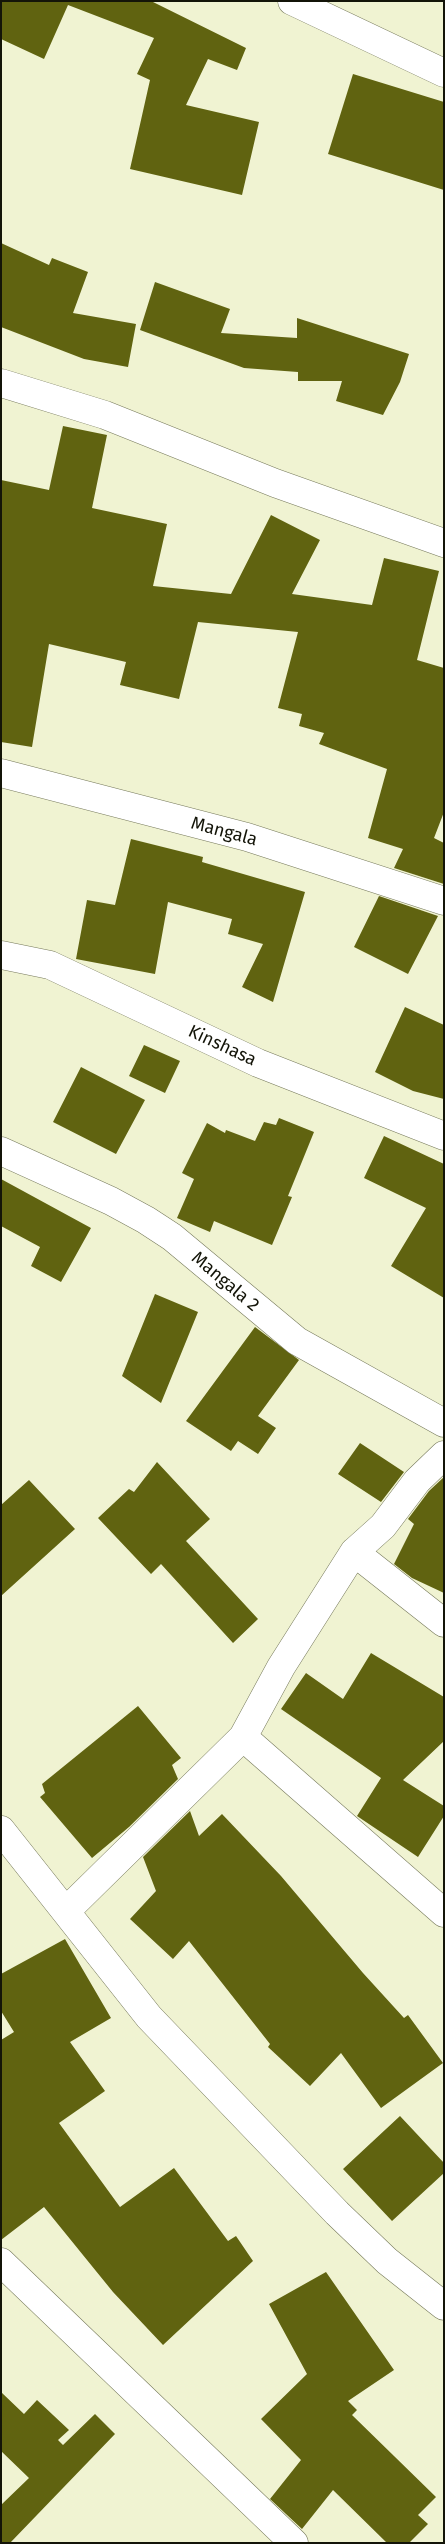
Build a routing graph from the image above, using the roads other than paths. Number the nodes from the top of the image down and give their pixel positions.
1 (292, 1) edge
2 (444, 73) edge
3 (1, 383) edge
4 (444, 543) edge
5 (1, 773) edge
6 (444, 901) edge
7 (1, 955) edge
8 (444, 1136) edge
9 (1, 1151) edge
10 (444, 1423) edge
11 (444, 1455) edge
12 (354, 1552) junction
13 (444, 1623) edge
14 (243, 1737) junction
15 (1, 1830) edge
16 (66, 1910) junction
17 (444, 1913) edge
18 (1, 2262) edge
19 (444, 2306) edge
20 (294, 2543) edge

1 - 2 street
3 - 4 street
5 - 6 street, Mangala
7 - 8 street, Kinshasa
9 - 10 street, Mangala 2
11 - 12 street
12 - 13 street
12 - 14 street
14 - 16 street
14 - 17 street
15 - 16 street
16 - 19 street
18 - 20 street

